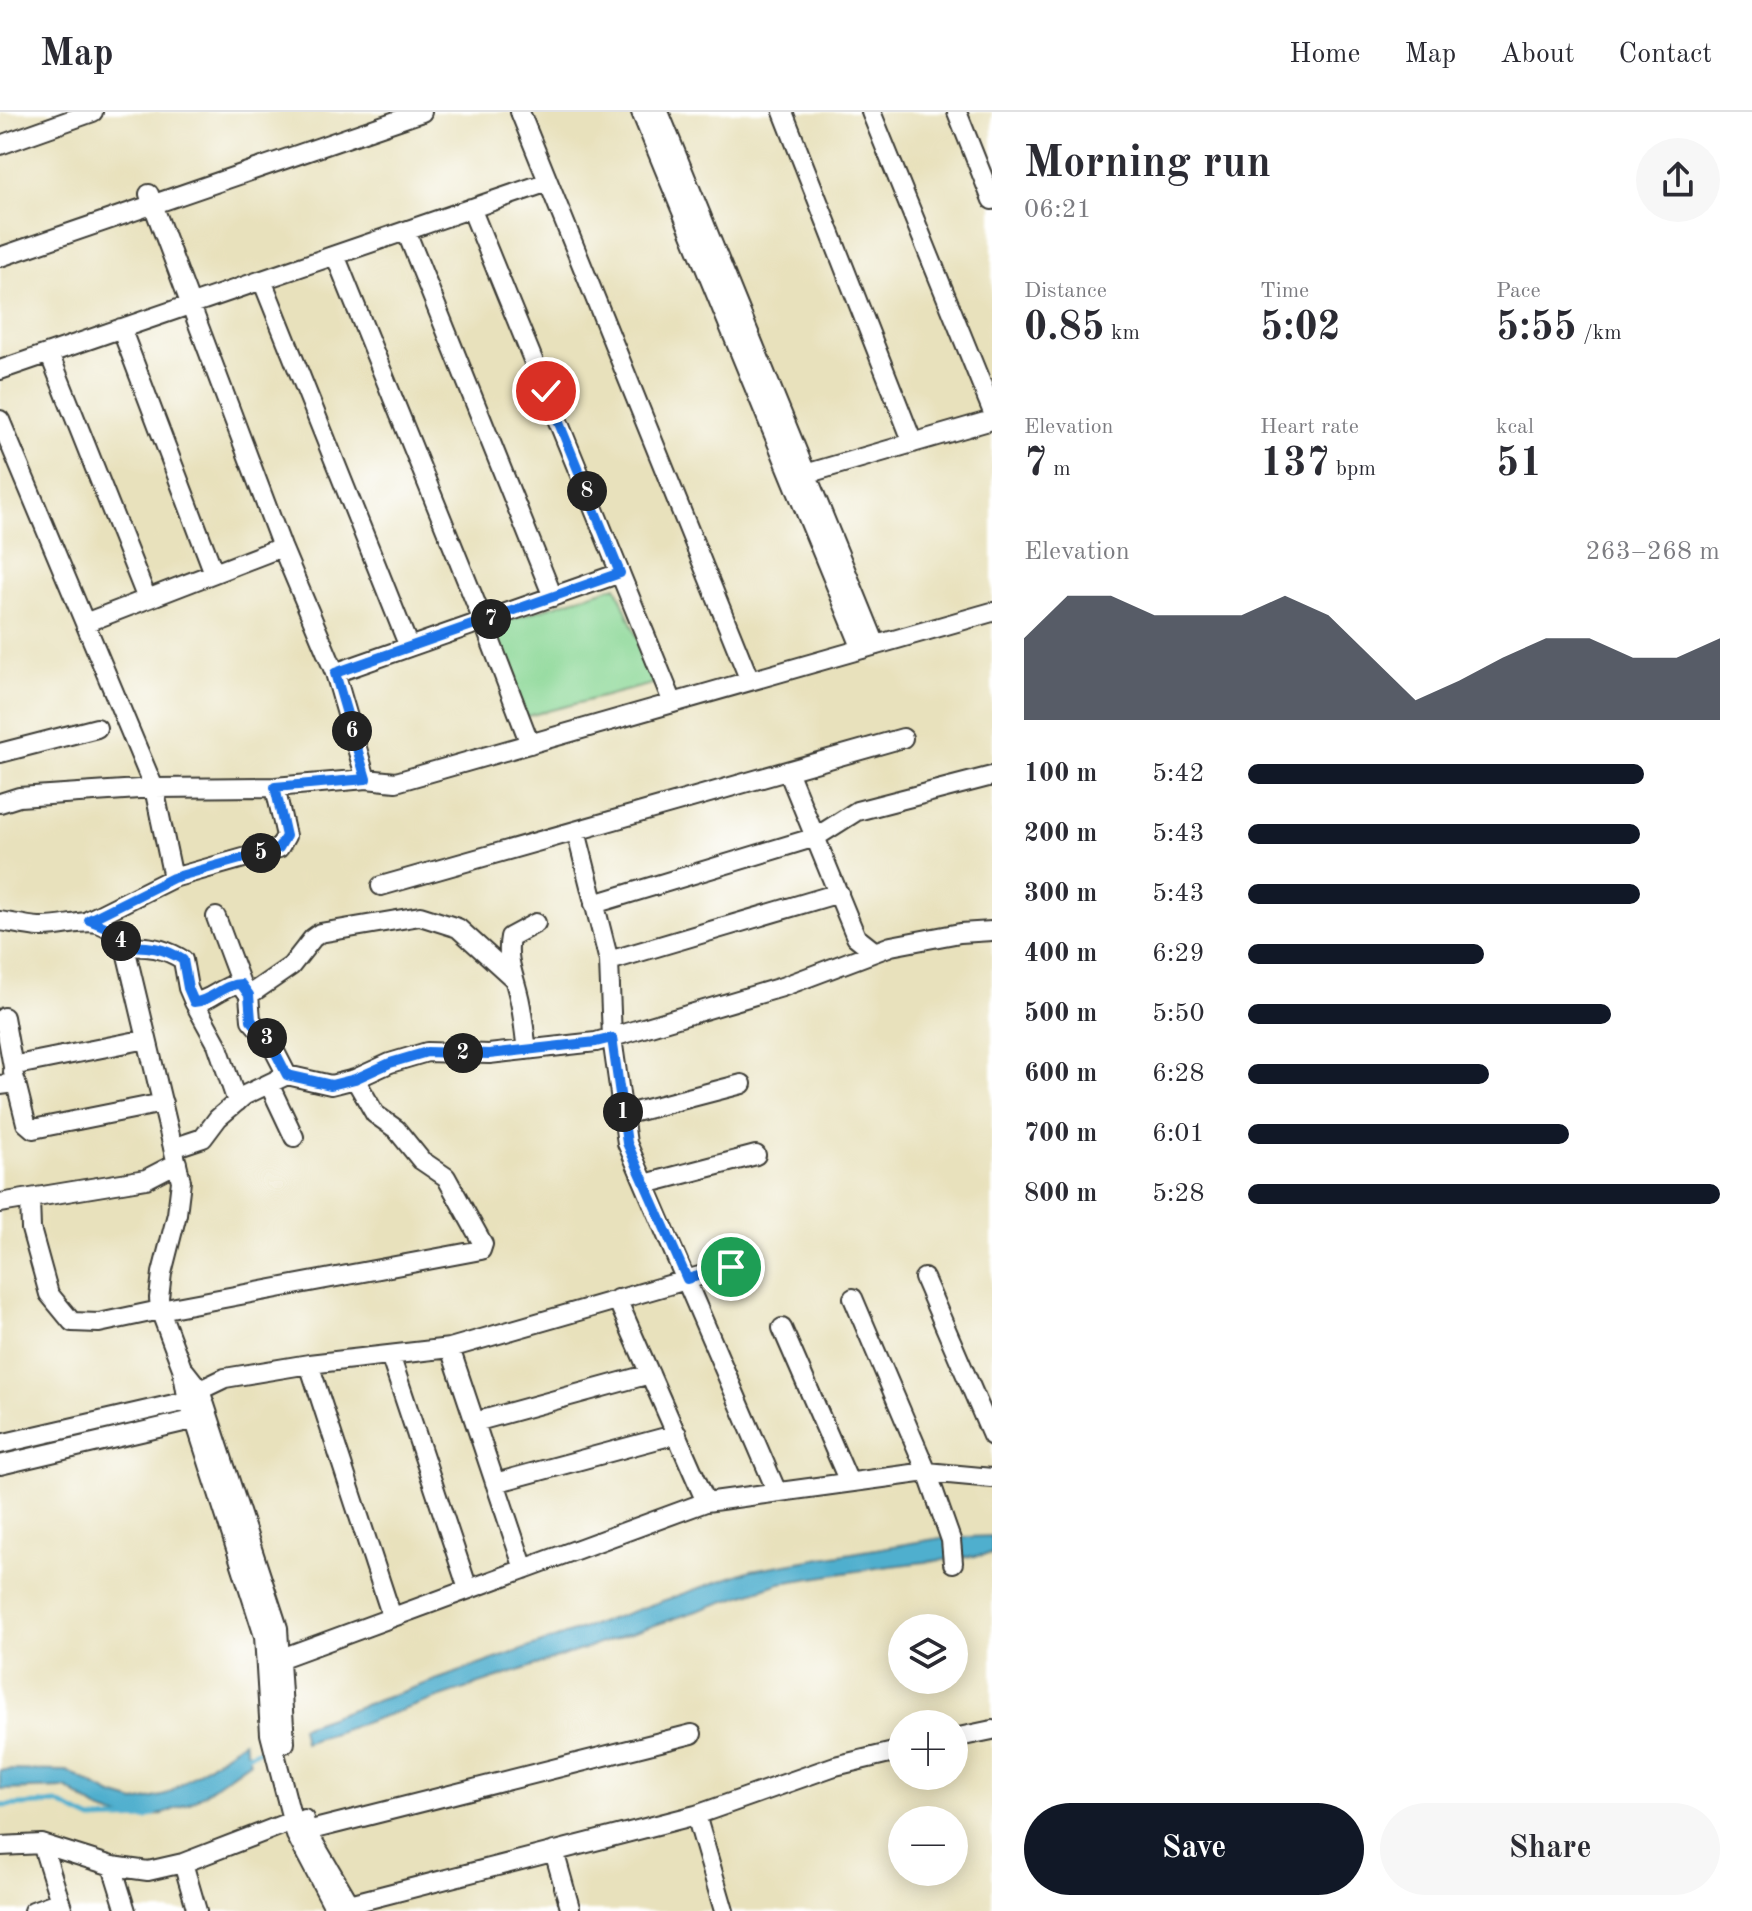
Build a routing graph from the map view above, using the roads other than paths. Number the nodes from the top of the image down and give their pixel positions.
1 (93, 112) edge
2 (422, 112) edge
3 (520, 112) edge
4 (641, 112) edge
5 (659, 112) edge
6 (783, 112) edge
7 (871, 112) edge
8 (957, 112) edge
9 (385, 116) edge
10 (0, 145) edge
11 (548, 182) junction
12 (151, 199) junction
13 (992, 200) edge
14 (471, 208) junction
15 (406, 231) junction
16 (0, 245) edge
17 (335, 255) junction
18 (0, 257) edge
19 (262, 280) junction
20 (190, 305) junction
21 (121, 328) junction
22 (49, 353) junction
23 (0, 370) edge
24 (992, 410) edge
25 (0, 420) edge
26 (992, 420) edge
27 (913, 443) junction
28 (799, 476) junction
29 (282, 547) junction
30 (214, 573) junction
31 (620, 573) junction
32 (553, 597) junction
33 (147, 599) junction
34 (992, 600) edge
35 (992, 612) edge
36 (483, 621) junction
37 (85, 623) junction
38 (867, 642) junction
39 (409, 647) junction
40 (335, 673) junction
41 (748, 676) junction
42 (671, 698) junction
43 (97, 728) dead end
44 (903, 738) dead end
45 (528, 739) junction
46 (0, 753) edge
47 (788, 771) junction
48 (992, 776) edge
49 (366, 779) junction
50 (275, 787) junction
51 (154, 788) junction
52 (0, 803) edge
53 (576, 831) junction
54 (816, 837) junction
55 (173, 878) junction
56 (381, 886) dead end
57 (839, 893) junction
58 (594, 904) junction
59 (216, 917) dead end
60 (89, 920) junction
61 (0, 921) edge
62 (536, 923) dead end
63 (992, 931) edge
64 (125, 947) junction
65 (875, 952) junction
66 (609, 961) junction
67 (513, 978) junction
68 (245, 990) junction
69 (194, 1002) junction
70 (4, 1017) dead end
71 (612, 1038) junction
72 (147, 1039) junction
73 (527, 1050) junction
74 (287, 1075) junction
75 (10, 1078) edge
76 (355, 1079) junction
77 (269, 1084) junction
78 (742, 1084) dead end
79 (237, 1102) junction
80 (163, 1103) junction
81 (623, 1115) junction
82 (294, 1137) dead end
83 (175, 1155) junction
84 (756, 1155) dead end
85 (645, 1184) junction
86 (30, 1199) junction
87 (0, 1203) edge
88 (731, 1267) dead end
89 (924, 1278) dead end
90 (687, 1279) junction
91 (853, 1298) dead end
92 (617, 1299) junction
93 (160, 1310) junction
94 (782, 1328) dead end
95 (450, 1348) junction
96 (390, 1355) junction
97 (309, 1364) junction
98 (650, 1374) junction
99 (197, 1396) junction
100 (201, 1418) junction
101 (475, 1422) junction
102 (677, 1434) junction
103 (992, 1436) edge
104 (0, 1444) edge
105 (0, 1465) edge
106 (927, 1472) junction
107 (992, 1478) edge
108 (849, 1482) junction
109 (495, 1483) junction
110 (777, 1492) junction
111 (706, 1502) junction
112 (953, 1563) dead end
113 (524, 1569) junction
114 (468, 1589) junction
115 (392, 1617) junction
116 (271, 1635) junction
117 (279, 1659) junction
118 (992, 1730) edge
119 (276, 1733) junction
120 (692, 1734) dead end
121 (968, 1735) edge
122 (888, 1753) edge
123 (696, 1815) junction
124 (300, 1826) junction
125 (42, 1844) junction
126 (0, 1846) edge
127 (554, 1851) junction
128 (183, 1863) junction
129 (112, 1866) junction
130 (62, 1906) edge
131 (343, 1908) edge
132 (570, 1908) dead end
133 (33, 1911) edge
134 (126, 1911) edge
135 (197, 1911) edge
136 (724, 1911) edge

1 - 10 street
2 - 9 street
3 - 11 street
4 - 28 street
5 - 28 street
6 - 27 street
7 - 24 street
8 - 13 street
9 - 12 street
11 - 14 street
11 - 41 street
12 - 16 street
12 - 18 street
12 - 20 street
14 - 15 street
14 - 31 street
15 - 17 street
15 - 32 street
17 - 19 street
17 - 36 street
19 - 20 street
19 - 39 street
20 - 21 street
20 - 29 street
21 - 22 street
21 - 30 street
22 - 23 street
22 - 33 street
25 - 37 street
26 - 27 street
27 - 28 street
28 - 38 street
29 - 30 street
29 - 40 street
30 - 33 street
31 - 32 street
31 - 42 street
32 - 36 street
33 - 37 street
34 - 38 street
35 - 38 street
36 - 39 street
36 - 45 street
37 - 51 street
38 - 41 street
39 - 40 street
40 - 49 street
41 - 42 street
42 - 45 street
43 - 46 street
44 - 47 street
45 - 49 street
45 - 49 street
47 - 53 street
47 - 54 street
48 - 54 street
49 - 50 street
50 - 51 street
50 - 55 street
51 - 52 street
51 - 55 street
53 - 56 street
53 - 58 street
54 - 57 street
54 - 58 street
55 - 60 street
57 - 65 street
57 - 66 street
58 - 66 street
59 - 68 street
60 - 61 street
60 - 64 street
62 - 67 street
63 - 65 street
64 - 69 street
64 - 72 street
65 - 71 street
66 - 71 street
67 - 68 street
67 - 73 street
68 - 69 street
68 - 74 street
69 - 79 street
70 - 75 street
71 - 73 street
71 - 81 street
72 - 75 street
72 - 80 street
73 - 76 street
74 - 76 street
74 - 77 street
75 - 80 street
76 - 93 street
77 - 79 street
77 - 82 street
78 - 81 street
79 - 83 street
80 - 83 street
81 - 85 street
83 - 86 street
83 - 93 street
84 - 85 street
85 - 90 street
86 - 87 street
86 - 93 street
88 - 90 street
89 - 103 street
90 - 92 street
90 - 110 street
91 - 106 street
92 - 95 street
92 - 98 street
93 - 99 street
94 - 108 street
95 - 96 street
95 - 101 street
96 - 97 street
96 - 114 street
97 - 99 street
97 - 115 street
98 - 101 street
98 - 102 street
99 - 100 street
99 - 104 street
100 - 105 street
100 - 116 street
101 - 109 street
102 - 109 street
102 - 111 street
106 - 107 street
106 - 108 street
106 - 112 street
108 - 110 street
109 - 113 street
110 - 111 street
111 - 113 street
113 - 114 street
114 - 115 street
115 - 117 street
116 - 117 street
116 - 119 street
117 - 119 street
118 - 121 street
119 - 124 street
120 - 124 street
122 - 123 street
123 - 127 street
123 - 136 street
124 - 128 street
124 - 131 street
125 - 126 street
125 - 129 street
125 - 130 street
127 - 131 street
127 - 132 street
128 - 129 street
128 - 135 street
129 - 134 street
130 - 133 street

